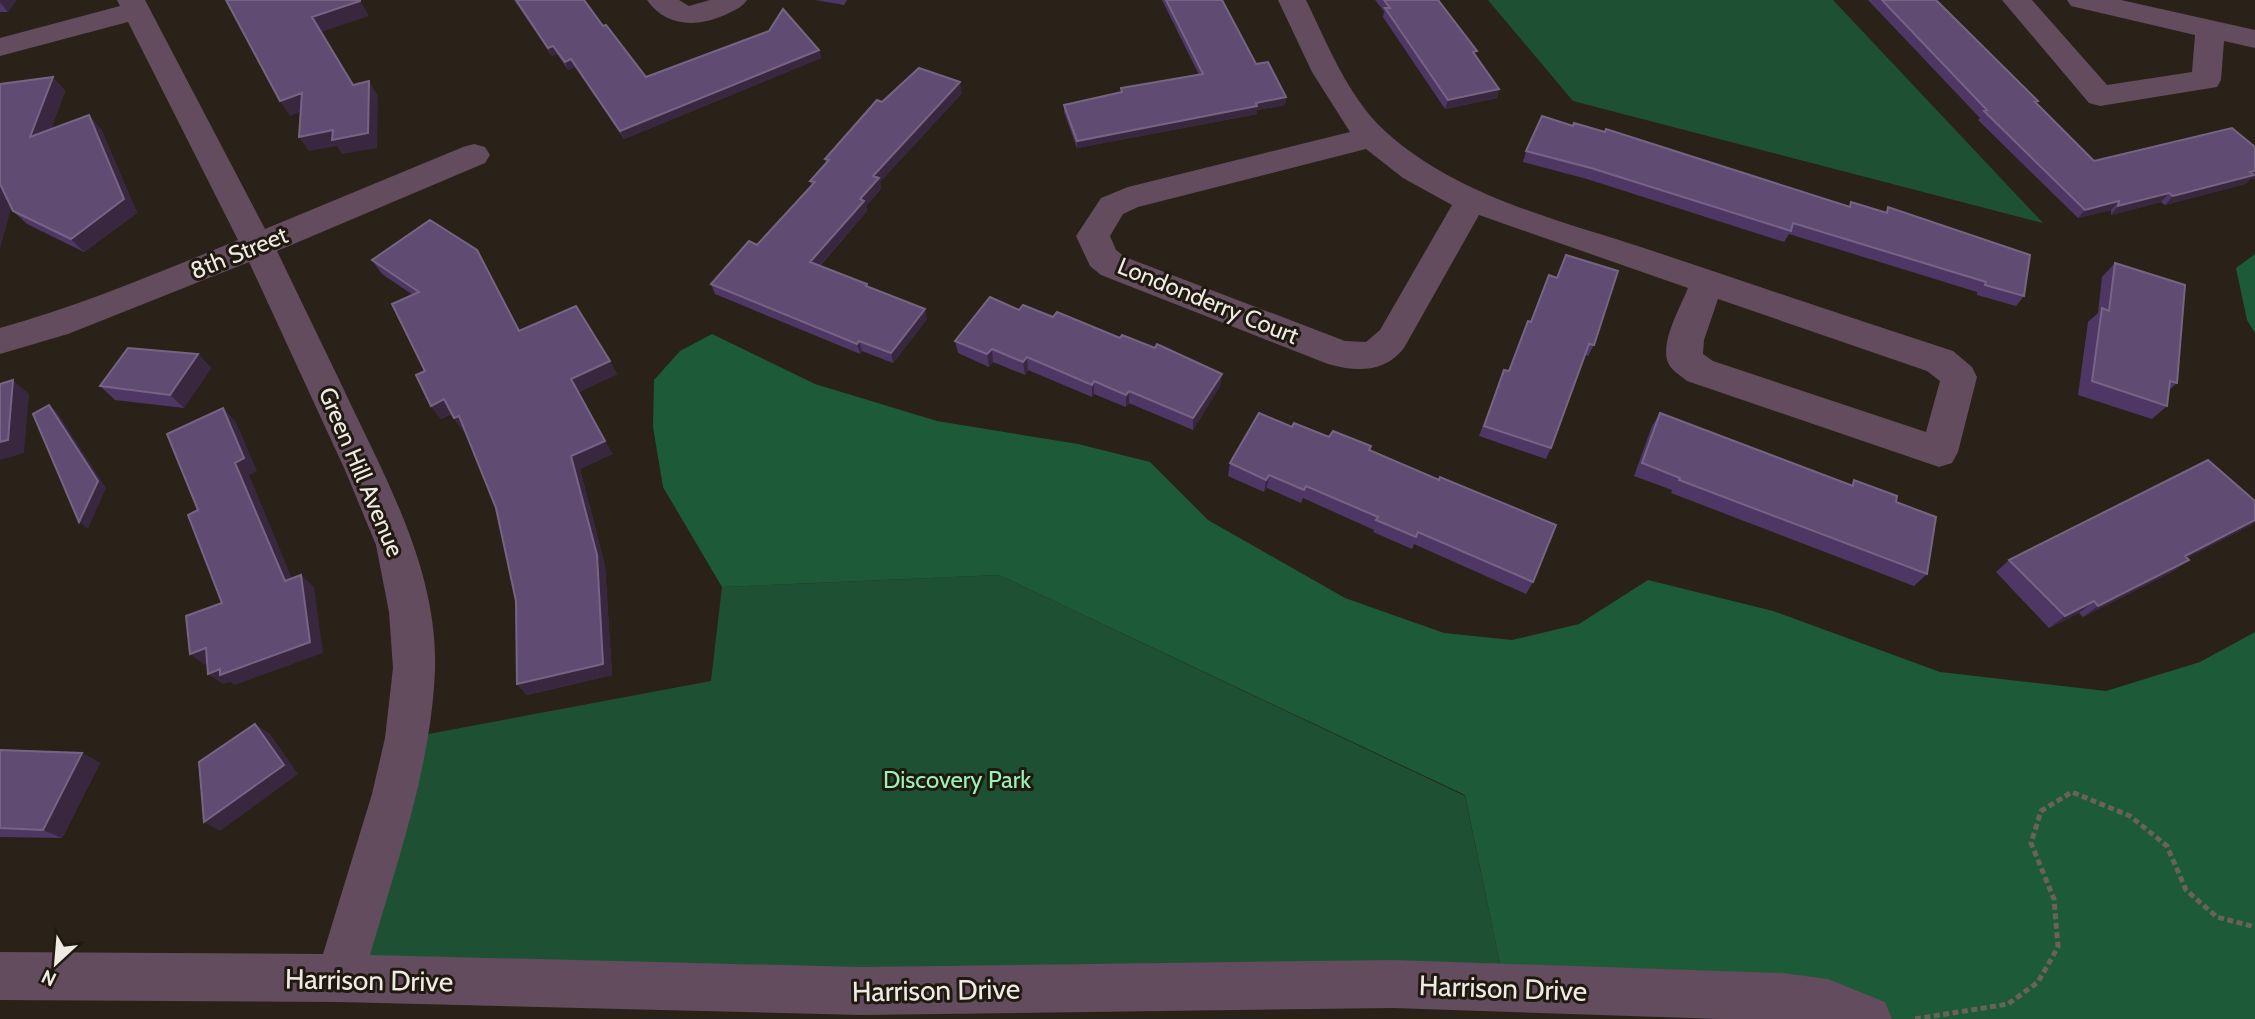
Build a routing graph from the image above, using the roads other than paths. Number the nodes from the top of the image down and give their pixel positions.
1 (661, 0) edge
2 (733, 0) edge
3 (1292, 0) edge
4 (2016, 0) edge
5 (2081, 0) edge
6 (134, 5) edge
7 (2210, 30) junction
8 (2255, 39) edge
9 (0, 47) edge
10 (1372, 137) junction
11 (474, 155) dead end
12 (1470, 202) junction
13 (258, 246) junction
14 (1707, 282) junction
15 (0, 341) edge
16 (0, 976) edge
17 (339, 978) junction
18 (1868, 1019) edge

1 - 2 street
3 - 10 street
4 - 7 street
5 - 7 street
6 - 9 street
6 - 13 street, Green Hill Avenue
7 - 8 street
10 - 12 street
10 - 12 street, Londonderry Court
11 - 13 street, 8th Street
12 - 14 street
13 - 15 street, 8th Street
13 - 17 street, Green Hill Avenue
14 - 14 street
16 - 17 street, Harrison Drive
17 - 18 street, Harrison Drive

